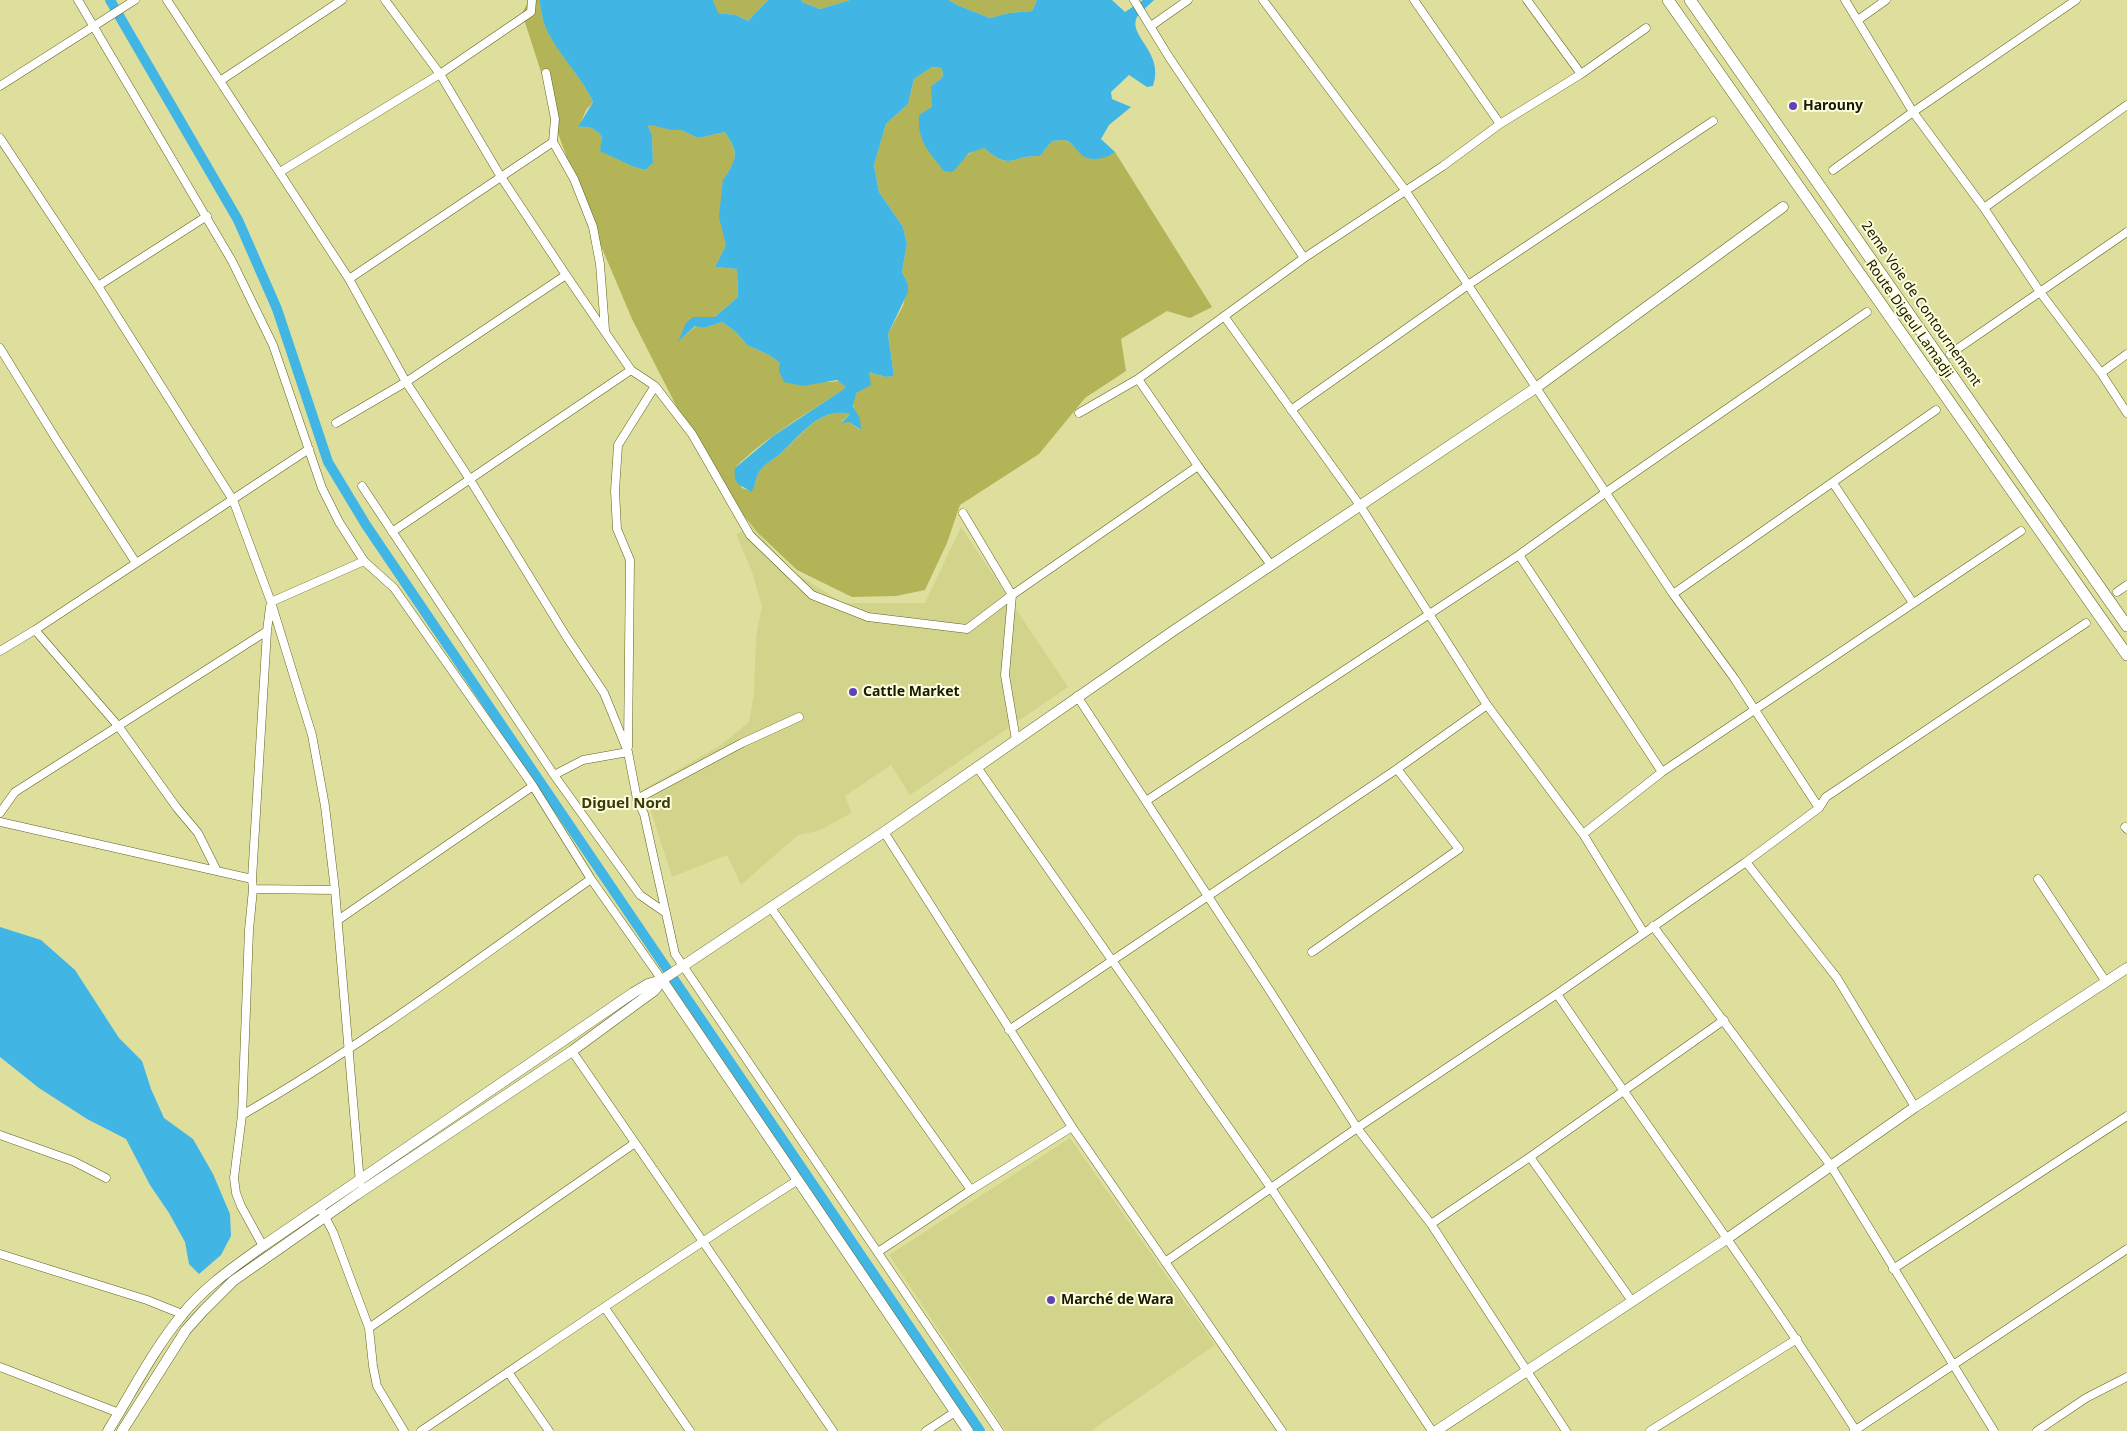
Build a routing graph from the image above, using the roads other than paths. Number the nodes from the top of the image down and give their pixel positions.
1 (78, 0) edge
2 (135, 0) edge
3 (167, 0) edge
4 (342, 0) edge
5 (385, 0) edge
6 (532, 0) edge
7 (1134, 0) edge
8 (1188, 0) edge
9 (1264, 0) edge
10 (1414, 0) edge
11 (1527, 0) edge
12 (1668, 0) edge
13 (1690, 0) edge
14 (1845, 0) edge
15 (1886, 0) edge
16 (2076, 0) edge
17 (1858, 20) junction
18 (95, 24) junction
19 (1151, 26) junction
20 (1646, 28) dead end
21 (546, 73) dead end
22 (440, 74) junction
23 (1581, 74) junction
24 (220, 81) junction
25 (0, 86) edge
26 (2127, 106) edge
27 (1914, 112) junction
28 (1713, 121) dead end
29 (1500, 124) junction
30 (0, 138) edge
31 (553, 142) junction
32 (1833, 170) dead end
33 (280, 172) junction
34 (501, 177) junction
35 (1405, 190) junction
36 (1783, 207) dead end
37 (1984, 208) junction
38 (207, 216) junction
39 (2127, 232) edge
40 (1304, 258) junction
41 (566, 276) junction
42 (349, 279) junction
43 (1468, 285) junction
44 (98, 286) junction
45 (2040, 292) junction
46 (1867, 312) dead end
47 (1224, 316) junction
48 (605, 332) junction
49 (0, 348) edge
50 (1950, 354) dead end
51 (2127, 354) edge
52 (631, 370) junction
53 (2101, 373) junction
54 (1138, 379) junction
55 (406, 382) junction
56 (655, 386) junction
57 (1536, 387) junction
58 (1291, 410) junction
59 (1936, 410) dead end
60 (1080, 413) dead end
61 (2127, 413) edge
62 (336, 423) dead end
63 (309, 449) junction
64 (1198, 466) junction
65 (469, 478) junction
66 (1833, 483) junction
67 (362, 486) dead end
68 (1605, 493) junction
69 (233, 500) junction
70 (1359, 504) junction
71 (963, 513) dead end
72 (392, 532) junction
73 (2021, 532) dead end
74 (1520, 555) junction
75 (364, 561) junction
76 (136, 564) junction
77 (1271, 565) junction
78 (2127, 584) edge
79 (2117, 592) dead end
80 (1673, 594) junction
81 (1012, 595) junction
82 (271, 602) junction
83 (1913, 603) junction
84 (1429, 616) junction
85 (2086, 623) dead end
86 (2127, 626) edge
87 (35, 630) junction
88 (267, 631) junction
89 (0, 651) edge
90 (2127, 655) edge
91 (1077, 696) junction
92 (1487, 705) junction
93 (1755, 709) junction
94 (799, 717) dead end
95 (119, 727) junction
96 (1016, 740) junction
97 (628, 752) junction
98 (976, 767) junction
99 (1397, 769) junction
100 (1662, 772) junction
101 (554, 775) junction
102 (533, 786) junction
103 (637, 798) junction
104 (1146, 801) junction
105 (1819, 808) junction
106 (0, 813) edge
107 (0, 822) edge
108 (884, 832) junction
109 (1582, 834) junction
110 (1746, 862) junction
111 (217, 871) junction
112 (591, 879) junction
113 (2038, 879) dead end
114 (252, 880) junction
115 (253, 889) junction
116 (335, 890) junction
117 (1207, 897) junction
118 (772, 908) junction
119 (666, 913) junction
120 (338, 920) junction
121 (1654, 926) junction
122 (1644, 933) junction
123 (1312, 952) dead end
124 (1113, 962) junction
125 (681, 968) junction
126 (2127, 968) edge
127 (664, 979) junction
128 (2106, 982) junction
129 (1557, 994) junction
130 (1724, 1020) junction
131 (1009, 1030) junction
132 (349, 1050) junction
133 (572, 1051) junction
134 (1622, 1090) junction
135 (1915, 1107) junction
136 (242, 1115) junction
137 (2127, 1116) edge
138 (1072, 1127) junction
139 (1357, 1128) junction
140 (0, 1135) edge
141 (635, 1144) junction
142 (1530, 1157) junction
143 (1831, 1166) junction
144 (106, 1178) dead end
145 (359, 1180) junction
146 (798, 1180) junction
147 (1271, 1188) junction
148 (971, 1190) junction
149 (360, 1192) junction
150 (319, 1208) junction
151 (325, 1217) junction
152 (1431, 1224) junction
153 (1728, 1238) junction
154 (701, 1241) junction
155 (263, 1246) junction
156 (2127, 1249) edge
157 (878, 1252) junction
158 (0, 1254) edge
159 (1164, 1262) junction
160 (248, 1263) junction
161 (1893, 1269) junction
162 (1632, 1301) junction
163 (605, 1308) junction
164 (182, 1314) junction
165 (369, 1328) junction
166 (1797, 1339) junction
167 (1952, 1365) junction
168 (0, 1367) edge
169 (508, 1372) junction
170 (1526, 1372) junction
171 (2127, 1377) edge
172 (955, 1412) junction
173 (120, 1413) junction
174 (108, 1431) edge
175 (122, 1431) edge
176 (404, 1431) edge
177 (421, 1431) edge
178 (550, 1431) edge
179 (690, 1431) edge
180 (832, 1431) edge
181 (926, 1431) edge
182 (968, 1431) edge
183 (999, 1431) edge
184 (1282, 1431) edge
185 (1432, 1431) edge
186 (1436, 1431) edge
187 (1566, 1431) edge
188 (1650, 1431) edge
189 (1855, 1431) edge
190 (1994, 1431) edge
191 (2037, 1431) edge

1 - 18 street
2 - 18 street
3 - 24 street
4 - 24 street
5 - 22 street
6 - 22 street
7 - 19 street
8 - 19 street
9 - 35 street
10 - 29 street
11 - 23 street
12 - 90 main road, Route Digeul Lamadji
13 - 86 main road, 2eme Voie de Contournement
14 - 17 street
15 - 17 street
16 - 27 street
17 - 27 street
18 - 25 street
18 - 38 street
19 - 40 street
20 - 23 street
21 - 31 street
22 - 33 street
22 - 34 street
23 - 29 street
24 - 33 street
26 - 37 street
27 - 32 street
27 - 37 street
28 - 43 street
29 - 35 street
30 - 44 street
31 - 34 street
31 - 48 street
33 - 42 street
34 - 41 street
34 - 42 street
35 - 40 street
35 - 43 street
36 - 57 street
37 - 45 street
38 - 44 street
38 - 63 street
39 - 45 street
40 - 47 street
41 - 48 street
41 - 55 street
42 - 55 street
43 - 57 street
43 - 58 street
44 - 69 street
45 - 50 street
45 - 53 street
46 - 68 street
47 - 54 street
47 - 58 street
48 - 52 street
49 - 76 street
51 - 53 street
52 - 56 street
52 - 65 street
53 - 61 street
54 - 60 street
54 - 64 street
55 - 62 street
55 - 65 street
56 - 81 street
56 - 97 street
57 - 68 street
57 - 70 street
58 - 70 street
59 - 66 street
63 - 69 street
63 - 75 street
64 - 77 street
64 - 81 street
65 - 72 street
65 - 97 street
66 - 80 street
66 - 83 street
67 - 72 street
68 - 74 street
68 - 80 street
69 - 76 street
69 - 82 street
70 - 77 street
70 - 84 street
71 - 81 street
72 - 101 street
73 - 83 street
74 - 84 street
74 - 100 street
75 - 82 street
75 - 102 street
76 - 87 street
77 - 91 street
78 - 79 street
80 - 93 street
81 - 96 street
82 - 88 street
82 - 116 street
83 - 93 street
84 - 92 street
84 - 104 street
85 - 105 street
87 - 89 street
87 - 95 street
88 - 95 street
88 - 114 street
91 - 96 street
91 - 104 street
92 - 99 street
92 - 109 street
93 - 100 street
93 - 105 street
94 - 103 street
95 - 106 street
95 - 111 street
96 - 98 street
97 - 101 street
97 - 103 street
98 - 108 street
98 - 124 street
99 - 117 street
99 - 123 street
100 - 109 street
101 - 119 street
102 - 112 street
102 - 120 street
103 - 119 street
104 - 117 street
105 - 110 street
107 - 111 street
108 - 118 street
108 - 131 street
109 - 122 street
110 - 121 street
110 - 135 street
111 - 114 street
112 - 127 street
112 - 132 street
113 - 128 street
114 - 115 street
115 - 116 street
115 - 136 street
116 - 120 street
117 - 124 street
117 - 139 street
118 - 125 street
118 - 148 street
119 - 125 street
120 - 132 street
121 - 122 street
121 - 130 street
122 - 129 street
124 - 131 street
124 - 147 street
125 - 127 street
125 - 157 street
126 - 128 street
127 - 133 street
127 - 145 street
127 - 146 street
128 - 135 street
129 - 134 street
129 - 139 street
130 - 134 street
130 - 143 street
131 - 138 street
132 - 136 street
132 - 145 street
133 - 141 street
133 - 149 street
134 - 142 street
134 - 153 street
135 - 143 street
136 - 155 street
137 - 161 street
138 - 148 street
138 - 159 street
139 - 147 street
139 - 152 street
140 - 144 street
141 - 154 street
141 - 165 street
142 - 152 street
142 - 162 street
143 - 153 street
143 - 161 street
145 - 149 street
145 - 150 street
146 - 154 street
146 - 172 street
147 - 159 street
147 - 185 street
148 - 157 street
149 - 151 street
150 - 151 street
150 - 155 street
151 - 160 street
151 - 165 street
152 - 170 street
153 - 162 street
153 - 166 street
154 - 163 street
154 - 180 street
155 - 160 street
156 - 167 street
157 - 183 street
158 - 164 street
159 - 184 street
160 - 164 street
160 - 175 street
161 - 167 street
162 - 170 street
163 - 169 street
163 - 179 street
164 - 173 street
165 - 176 street
166 - 188 street
166 - 189 street
167 - 189 street
167 - 190 street
168 - 173 street
169 - 177 street
169 - 178 street
170 - 186 street
170 - 187 street
171 - 191 street
172 - 181 street
172 - 182 street
173 - 174 street

